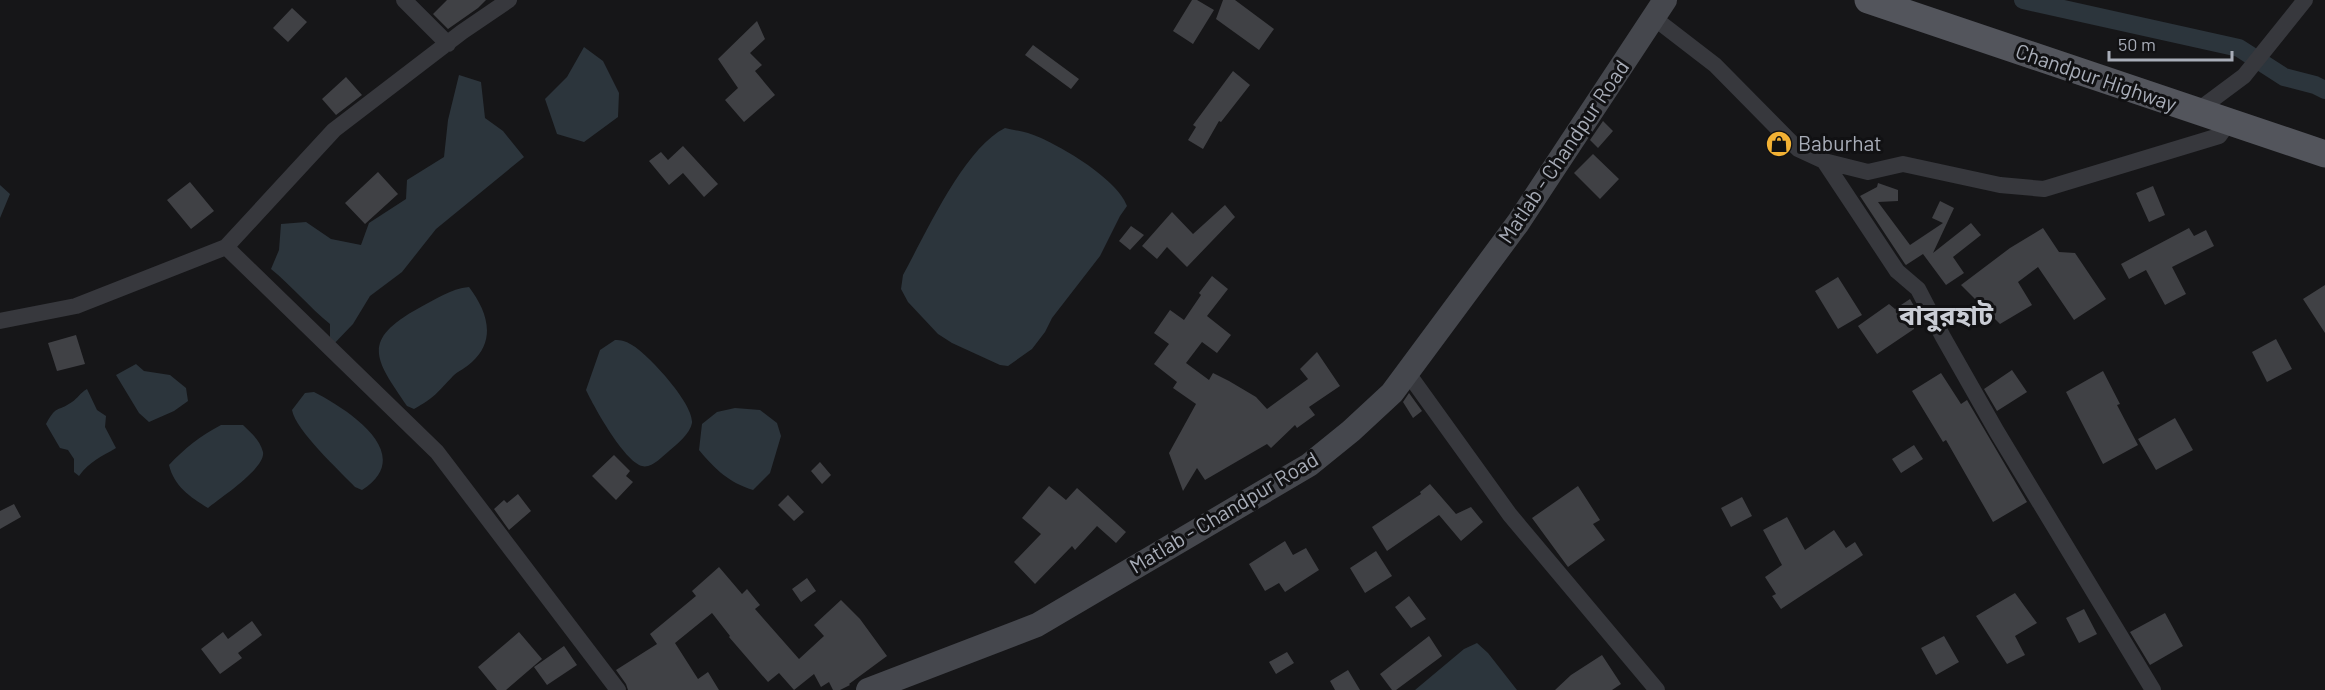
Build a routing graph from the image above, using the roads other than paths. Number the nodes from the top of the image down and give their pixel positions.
1 (405, 0) edge
2 (509, 0) edge
3 (1868, 0) edge
4 (2305, 0) edge
5 (1908, 6) edge
6 (1659, 9) edge
7 (448, 44) junction
8 (2197, 111) junction
9 (2229, 122) junction
10 (2325, 154) edge
11 (1824, 161) junction
12 (226, 247) junction
13 (0, 321) edge
14 (1407, 372) junction
15 (618, 690) edge
16 (868, 690) edge
17 (1657, 690) edge
18 (2153, 690) edge

1 - 7 street
2 - 7 street
3 - 5 main road, Chandpur Highway
4 - 8 street
5 - 8 main road, Chandpur Highway
6 - 11 street
6 - 14 main road, Matlab - Chandpur Road
7 - 12 street
8 - 9 main road, Chandpur Highway
9 - 10 main road, Chandpur Highway
9 - 11 street
11 - 18 street
12 - 13 street
12 - 15 street
14 - 16 main road, Matlab - Chandpur Road
14 - 17 street

